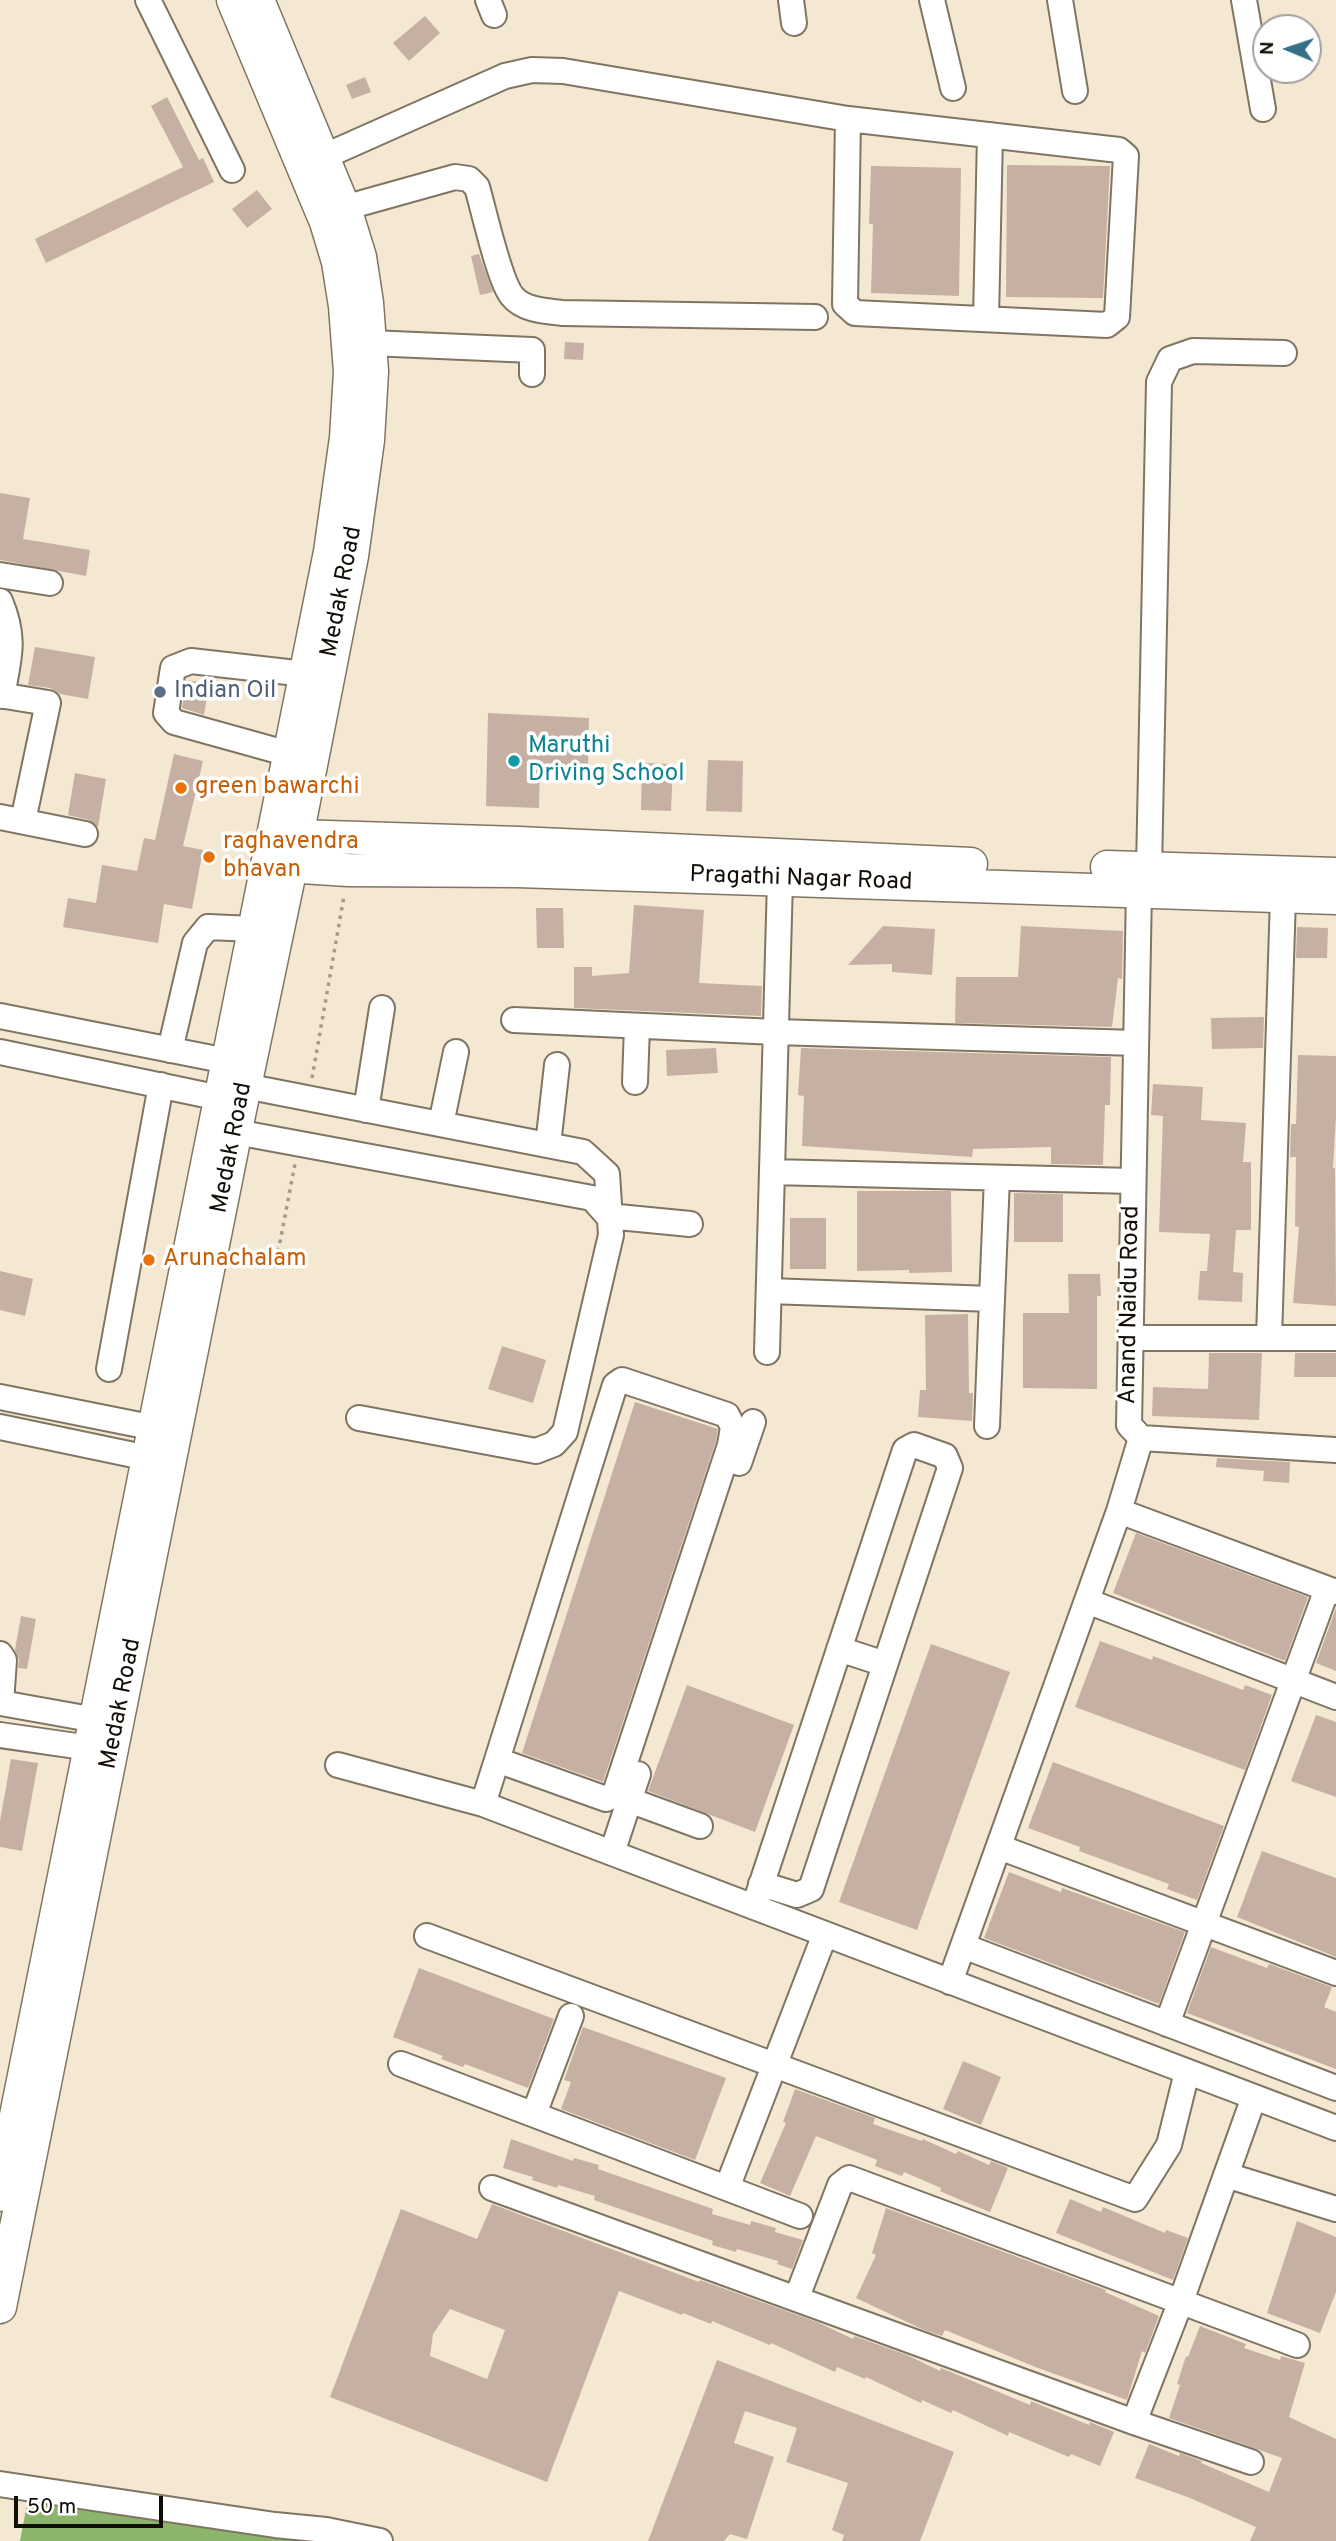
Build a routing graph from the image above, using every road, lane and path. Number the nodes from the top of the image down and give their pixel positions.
1 (148, 0) edge
2 (932, 0) edge
3 (1060, 0) edge
4 (1244, 0) edge
5 (243, 1) edge
6 (953, 88) dead end
7 (1074, 91) dead end
8 (1263, 109) dead end
9 (848, 119) junction
10 (990, 135) junction
11 (323, 157) junction
12 (232, 170) dead end
13 (344, 208) junction
14 (815, 317) dead end
15 (986, 319) junction
16 (370, 343) junction
17 (1284, 353) dead end
18 (532, 374) dead end
19 (0, 575) edge
20 (50, 583) dead end
21 (0, 601) edge
22 (305, 674) junction
23 (1, 695) edge
24 (289, 754) junction
25 (11, 819) edge
26 (85, 834) dead end
27 (284, 834) junction
28 (279, 866) junction
29 (348, 870) junction
30 (1336, 874) edge
31 (1144, 879) junction
32 (780, 894) junction
33 (1283, 897) junction
34 (1336, 898) edge
35 (254, 929) junction
36 (382, 1008) dead end
37 (0, 1016) edge
38 (514, 1020) dead end
39 (637, 1026) junction
40 (776, 1032) junction
41 (110, 1038) junction
42 (1136, 1042) junction
43 (170, 1050) junction
44 (0, 1052) edge
45 (456, 1052) dead end
46 (227, 1061) junction
47 (557, 1065) dead end
48 (102, 1073) junction
49 (311, 1080) dead end
50 (635, 1082) dead end
51 (161, 1085) junction
52 (232, 1092) junction
53 (366, 1110) junction
54 (442, 1124) junction
55 (236, 1132) junction
56 (548, 1145) junction
57 (296, 1161) dead end
58 (772, 1172) junction
59 (997, 1178) junction
60 (1133, 1181) junction
61 (608, 1216) junction
62 (690, 1224) dead end
63 (275, 1268) dead end
64 (769, 1291) junction
65 (992, 1299) junction
66 (1131, 1338) junction
67 (1269, 1338) junction
68 (1336, 1338) edge
69 (767, 1352) dead end
70 (109, 1369) dead end
71 (0, 1397) edge
72 (359, 1418) dead end
73 (753, 1422) dead end
74 (987, 1426) dead end
75 (0, 1427) edge
76 (155, 1428) junction
77 (1141, 1438) junction
78 (1336, 1450) edge
79 (148, 1458) junction
80 (1119, 1511) junction
81 (1331, 1591) edge
82 (1087, 1601) junction
83 (839, 1649) junction
84 (0, 1654) edge
85 (885, 1664) junction
86 (1293, 1681) junction
87 (1336, 1697) edge
88 (1, 1706) edge
89 (93, 1734) junction
90 (0, 1735) edge
91 (497, 1760) junction
92 (338, 1765) dead end
93 (629, 1800) junction
94 (483, 1804) junction
95 (700, 1826) dead end
96 (999, 1847) junction
97 (612, 1853) junction
98 (758, 1896) junction
99 (1204, 1924) junction
100 (825, 1934) junction
101 (427, 1936) dead end
102 (963, 1946) junction
103 (1336, 1973) edge
104 (950, 1982) junction
105 (571, 2016) dead end
106 (1167, 2024) junction
107 (401, 2064) dead end
108 (774, 2066) junction
109 (1187, 2072) junction
110 (1336, 2088) edge
111 (32, 2091) junction
112 (1254, 2097) junction
113 (534, 2114) junction
114 (1336, 2128) edge
115 (1226, 2175) junction
116 (492, 2188) dead end
117 (727, 2188) junction
118 (0, 2195) edge
119 (1336, 2209) edge
120 (800, 2216) dead end
121 (797, 2297) junction
122 (1181, 2301) junction
123 (0, 2307) edge
124 (1297, 2345) dead end
125 (1134, 2422) junction
126 (1251, 2462) dead end
127 (0, 2484) edge
128 (380, 2541) edge

1 - 12 street
2 - 6 street
3 - 7 street
4 - 8 street
5 - 11 main road, Medak Road
5 - 22 main road, Medak Road
9 - 10 street
9 - 11 street
9 - 15 street
10 - 15 street
10 - 15 street
11 - 13 main road, Medak Road
13 - 14 street
13 - 16 main road, Medak Road
16 - 18 street
16 - 27 main road, Medak Road
17 - 31 street, Anand Naidu Road
19 - 20 street
21 - 23 street
22 - 24 main road, Medak Road
22 - 24 street
23 - 25 street
24 - 27 main road, Medak Road
25 - 26 street
27 - 28 main road, Medak Road
27 - 31 main road, Pragathi Nagar Road
28 - 29 main road, Pragathi Nagar Road
28 - 35 main road, Medak Road
28 - 52 main road, Medak Road
29 - 32 main road, Pragathi Nagar Road
29 - 49 path
30 - 31 main road, Pragathi Nagar Road
31 - 32 main road, Pragathi Nagar Road
31 - 33 main road, Pragathi Nagar Road
31 - 42 street, Anand Naidu Road
32 - 40 street
33 - 34 main road, Pragathi Nagar Road
33 - 67 street
35 - 43 street
35 - 46 main road, Medak Road
36 - 53 street
37 - 41 street
38 - 39 street
39 - 40 street
39 - 50 street
40 - 42 street
40 - 58 street
41 - 43 street
41 - 48 street
42 - 60 street, Anand Naidu Road
43 - 46 street
44 - 48 street
45 - 54 street
46 - 52 main road, Medak Road
47 - 56 street
48 - 51 street
51 - 52 street
51 - 70 street
52 - 53 street
52 - 55 main road, Medak Road
52 - 76 main road, Medak Road
53 - 54 street
54 - 56 street
55 - 61 street
55 - 111 main road, Medak Road
56 - 61 street
57 - 63 path
58 - 59 street, Anand Naidu Road
58 - 64 street
59 - 60 street, Anand Naidu Road
59 - 65 street
60 - 66 street, Anand Naidu Road
61 - 62 street
61 - 72 street
64 - 65 street
64 - 69 street
65 - 74 street
66 - 67 street
66 - 77 street, Anand Naidu Road
67 - 68 street
71 - 76 street
73 - 93 street
75 - 79 street
76 - 79 main road, Medak Road
77 - 78 street, Anand Naidu Road
77 - 80 street
79 - 89 main road, Medak Road
80 - 81 street
80 - 82 street
81 - 86 street
82 - 86 street
82 - 96 street
83 - 85 street
83 - 85 street
83 - 98 street
84 - 88 street
85 - 98 street
86 - 87 street
86 - 99 street
88 - 89 street
89 - 90 street
89 - 111 main road, Medak Road
91 - 91 street
91 - 94 street
92 - 94 street
93 - 95 street
93 - 97 street
94 - 97 street
96 - 99 street
96 - 102 street
97 - 98 street
98 - 100 street
99 - 103 street
99 - 106 street
100 - 104 street
100 - 108 street
101 - 108 street
102 - 104 street
102 - 106 street
104 - 109 street
105 - 113 street
106 - 110 street
107 - 113 street
108 - 109 street
108 - 117 street
109 - 112 street
111 - 118 main road, Medak Road
111 - 123 main road, Medak Road
112 - 114 street
112 - 115 street
113 - 117 street
115 - 119 street
115 - 122 street
116 - 121 street
117 - 120 street
121 - 122 street
121 - 125 street
122 - 124 street
122 - 125 street
125 - 126 street
127 - 128 street

